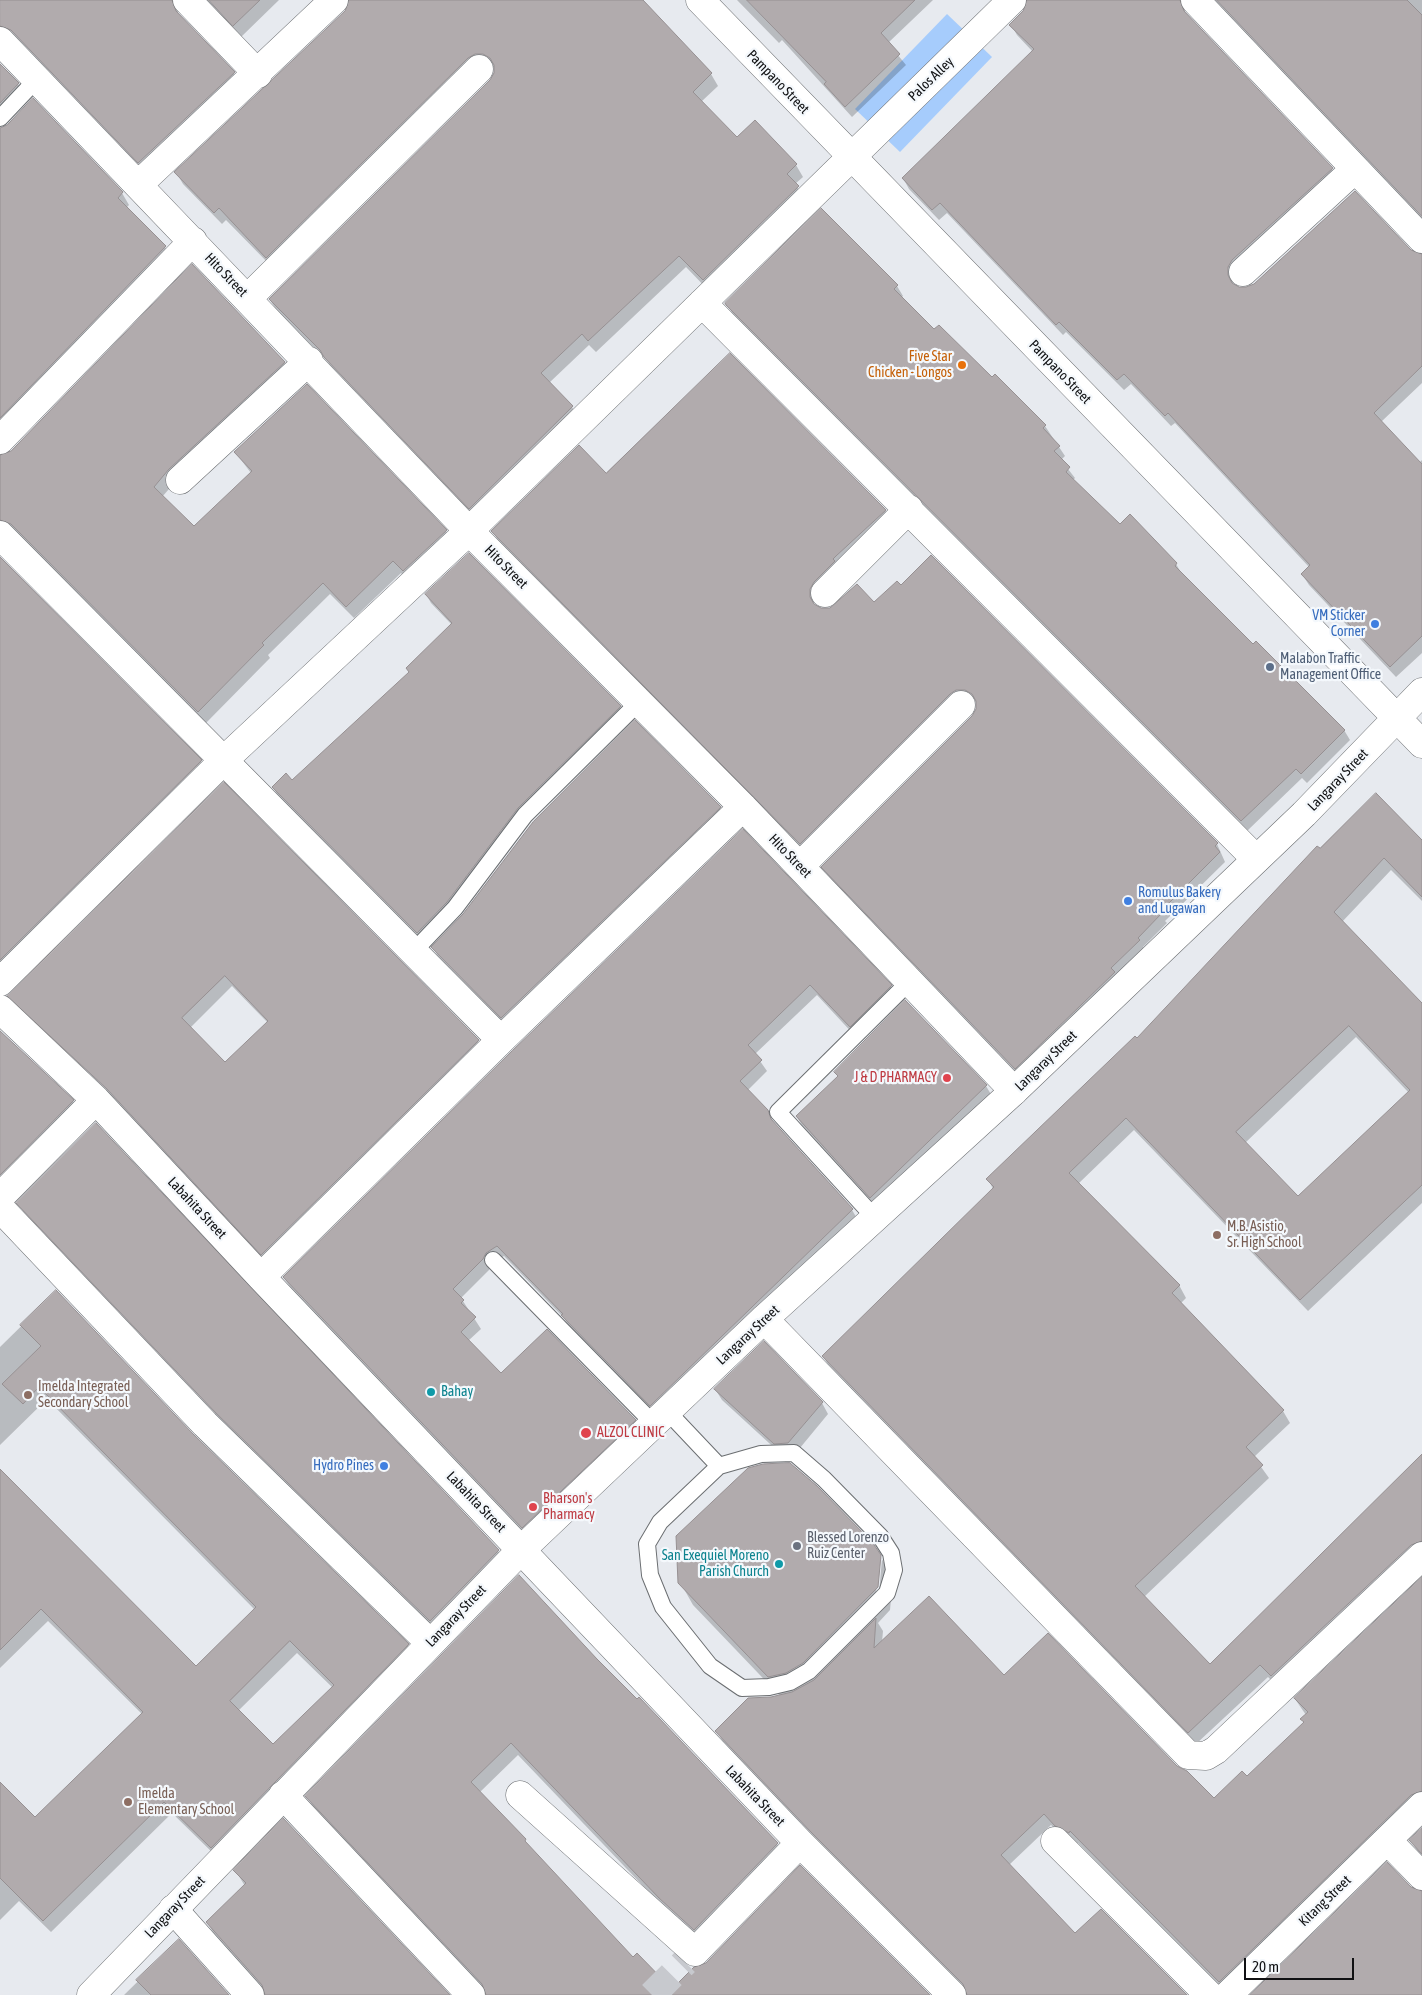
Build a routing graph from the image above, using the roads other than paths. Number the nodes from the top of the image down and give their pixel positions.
1 (187, 0) edge
2 (334, 0) edge
3 (700, 0) edge
4 (1012, 0) edge
5 (1195, 0) edge
6 (0, 41) edge
7 (479, 69) dead end
8 (258, 74) junction
9 (37, 79) junction
10 (0, 118) edge
11 (850, 157) junction
12 (1355, 170) junction
13 (138, 184) junction
14 (1422, 239) edge
15 (193, 241) junction
16 (1243, 272) dead end
17 (248, 298) junction
18 (702, 303) junction
19 (308, 362) junction
20 (0, 440) edge
21 (180, 480) dead end
22 (909, 509) junction
23 (469, 531) junction
24 (0, 535) edge
25 (825, 593) dead end
26 (1422, 692) edge
27 (639, 702) junction
28 (961, 705) dead end
29 (1397, 718) junction
30 (1422, 744) edge
31 (223, 761) junction
32 (743, 807) junction
33 (1256, 860) junction
34 (800, 866) junction
35 (414, 952) junction
36 (910, 981) junction
37 (0, 982) edge
38 (0, 1009) edge
39 (501, 1040) junction
40 (1014, 1091) junction
41 (96, 1100) junction
42 (0, 1197) edge
43 (0, 1208) edge
44 (875, 1218) junction
45 (493, 1260) dead end
46 (261, 1276) junction
47 (764, 1319) junction
48 (661, 1417) junction
49 (719, 1466) junction
50 (521, 1550) junction
51 (1422, 1556) edge
52 (430, 1643) junction
53 (283, 1795) junction
54 (520, 1795) dead end
55 (1422, 1806) edge
56 (1387, 1840) junction
57 (1055, 1842) dead end
58 (800, 1843) junction
59 (1422, 1876) edge
60 (173, 1910) junction
61 (91, 1995) edge
62 (250, 1995) edge
63 (471, 1995) edge
64 (952, 1995) edge
65 (1209, 1995) edge
66 (1228, 1995) edge

1 - 8 street
2 - 8 street
3 - 11 street, Pampano Street
4 - 11 street, Palos Alley
5 - 12 street
6 - 9 street, Hito Street
7 - 17 street
8 - 13 street
9 - 10 lane
9 - 13 street, Hito Street
11 - 18 street, Palos Alley
11 - 29 street, Pampano Street
12 - 14 street
12 - 16 street
13 - 15 street, Hito Street
15 - 17 street, Hito Street
15 - 20 street
17 - 19 street, Hito Street
18 - 22 street
18 - 23 street, Palos Alley
19 - 21 street
19 - 23 street, Hito Street
22 - 25 street
22 - 33 street
23 - 27 street, Hito Street
23 - 31 street, Palos Alley
24 - 31 street
26 - 29 street, Langaray Street
27 - 32 street, Hito Street
27 - 35 lane
28 - 34 street
29 - 30 street, Pampano Street
29 - 33 street, Langaray Street
31 - 35 street
31 - 37 street, Palos Alley
32 - 34 street, Hito Street
32 - 39 street
33 - 40 street, Langaray Street
34 - 36 street, Hito Street
35 - 39 street
36 - 40 street, Hito Street
36 - 44 lane
38 - 41 street, Labahita Street
39 - 46 street
40 - 44 street, Langaray Street
41 - 42 street
41 - 46 street, Labahita Street
43 - 52 street
44 - 47 street, Langaray Street
45 - 48 lane
46 - 50 street, Labahita Street
47 - 48 street, Langaray Street
47 - 51 street
48 - 49 lane
48 - 50 street, Langaray Street
49 - 49 lane
50 - 52 street, Langaray Street
50 - 58 street, Labahita Street
52 - 53 street, Langaray Street
53 - 60 street, Langaray Street
53 - 63 street
54 - 58 street
55 - 56 street, Kitang Street
56 - 59 street
56 - 66 street, Kitang Street
57 - 65 street
58 - 64 street, Labahita Street
60 - 61 street, Langaray Street
60 - 62 street

